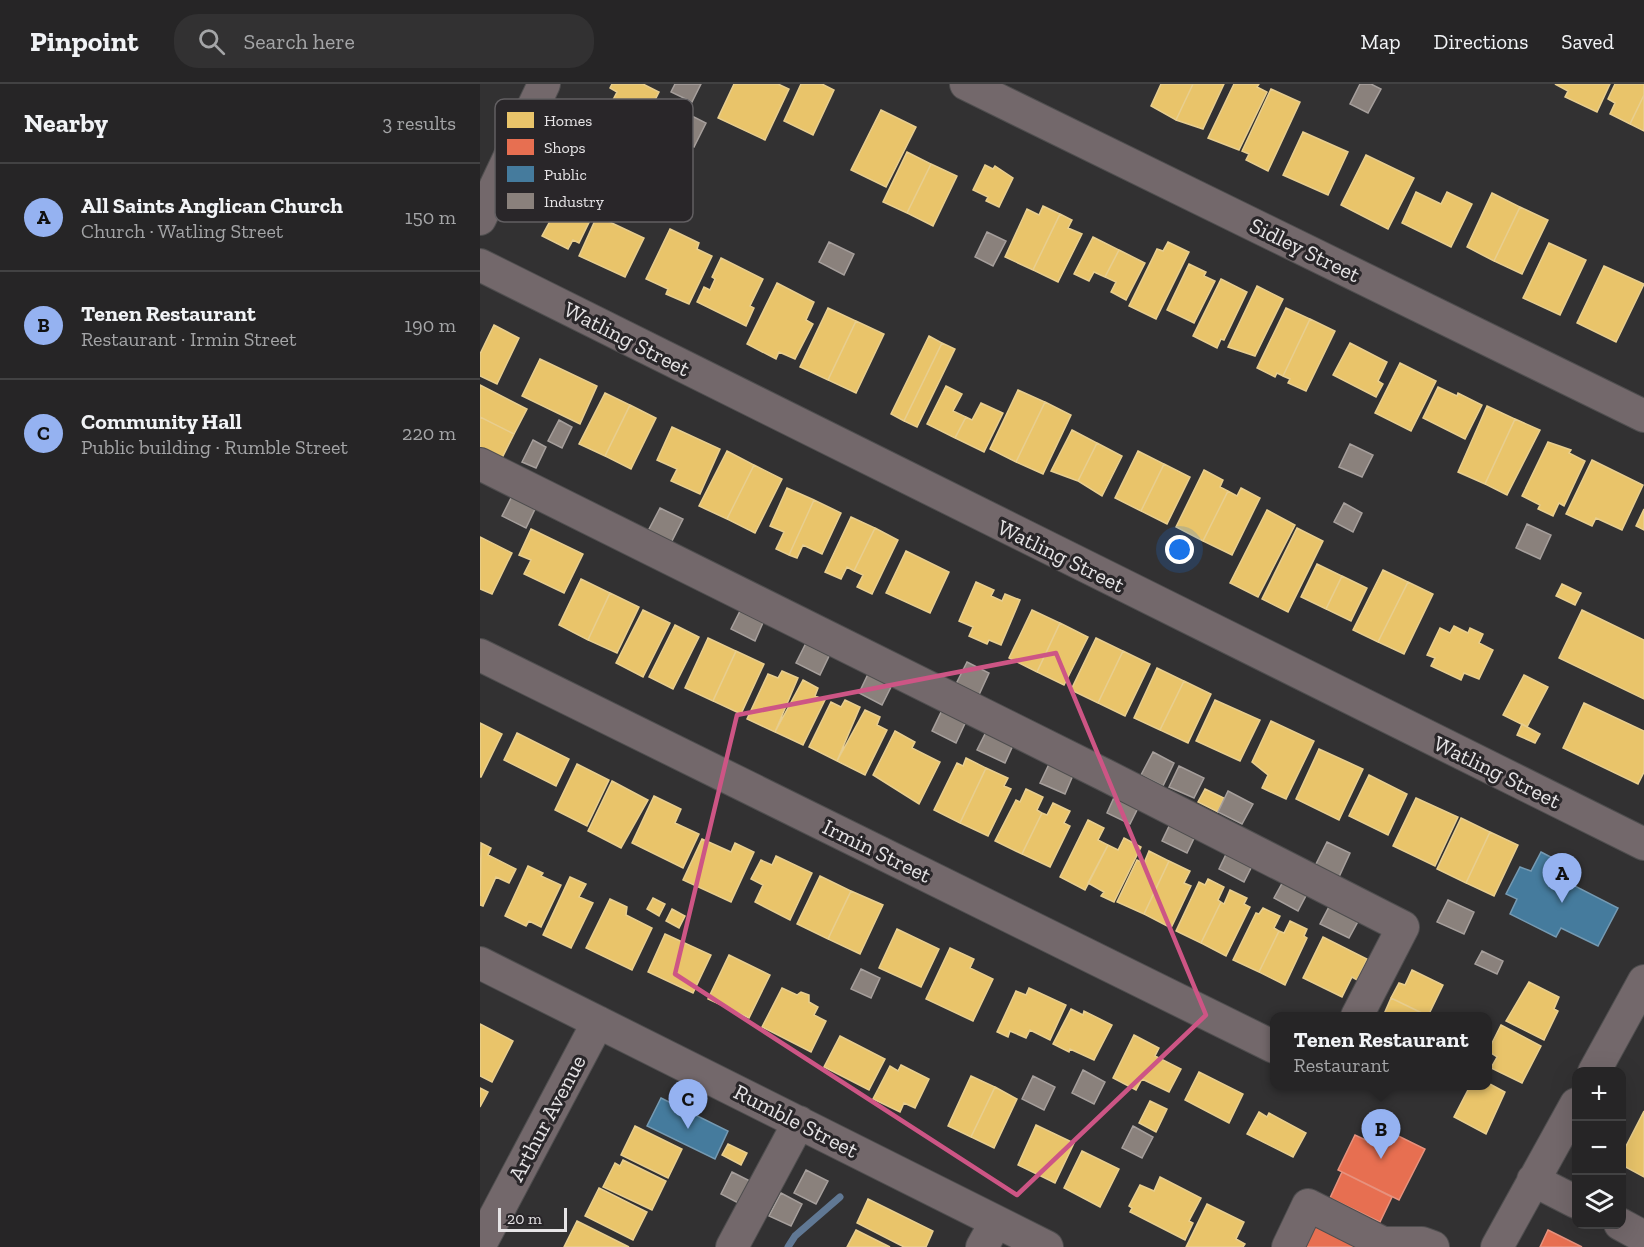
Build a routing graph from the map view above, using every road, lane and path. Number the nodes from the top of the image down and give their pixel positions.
1 (544, 84) edge
2 (966, 84) edge
3 (536, 99) edge
4 (495, 180) edge
5 (484, 202) edge
6 (480, 265) edge
7 (1644, 416) edge
8 (480, 464) edge
9 (480, 655) edge
10 (1644, 844) edge
11 (480, 963) edge
12 (1644, 981) edge
13 (1360, 1012) edge
14 (598, 1022) junction
15 (1270, 1045) edge
16 (1596, 1067) edge
17 (1572, 1111) edge
18 (799, 1122) junction
19 (1533, 1180) junction
20 (1572, 1200) edge
21 (1626, 1227) edge
22 (989, 1234) edge
23 (1644, 1237) edge
24 (480, 1245) edge
25 (1425, 1246) edge
26 (732, 1247) edge
27 (1047, 1247) edge
28 (1288, 1247) edge
29 (1497, 1247) edge

1 - 3 street
2 - 7 street, Sidley Street
4 - 5 street
6 - 10 street, Watling Street
8 - 13 street
9 - 15 street, Irmin Street
11 - 14 street, Rumble Street
12 - 16 street
14 - 18 street, Rumble Street
14 - 24 street, Arthur Avenue
17 - 19 street
18 - 22 street, Rumble Street
18 - 26 street
19 - 20 street
19 - 29 street
21 - 23 street
22 - 27 street, Rumble Street
25 - 28 street

